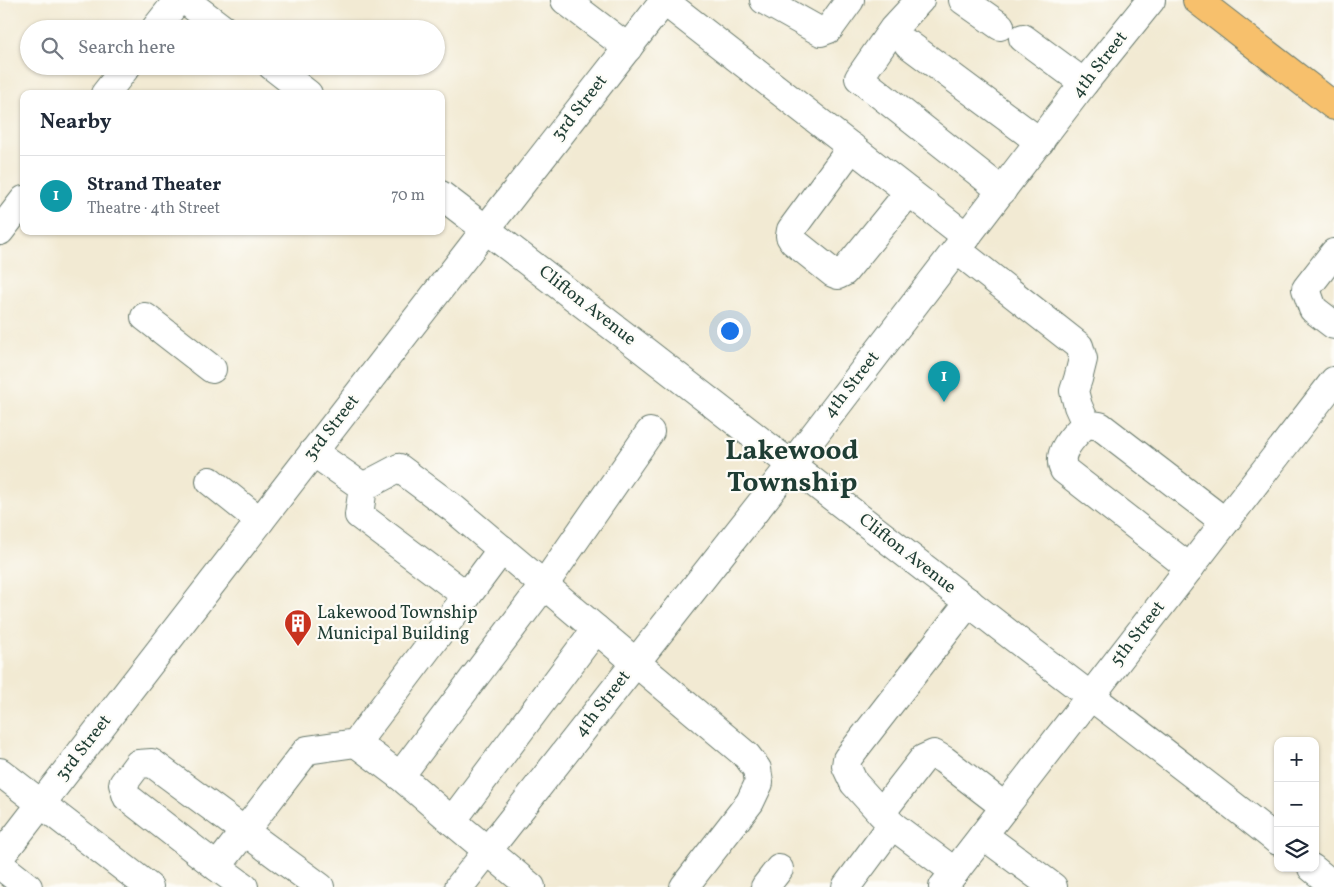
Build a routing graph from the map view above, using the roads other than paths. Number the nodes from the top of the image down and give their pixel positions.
1 (178, 0) edge
2 (185, 0) edge
3 (565, 0) edge
4 (764, 0) edge
5 (850, 0) edge
6 (920, 0) edge
7 (963, 0) edge
8 (1151, 0) edge
9 (1197, 0) edge
10 (658, 3) edge
11 (163, 20) edge
12 (211, 20) edge
13 (908, 44) dead end
14 (628, 48) junction
15 (120, 75) edge
16 (284, 75) edge
17 (1084, 83) junction
18 (109, 90) edge
19 (303, 90) edge
20 (1334, 106) edge
21 (1040, 142) junction
22 (852, 147) junction
23 (1002, 191) junction
24 (909, 192) junction
25 (445, 198) edge
26 (20, 205) edge
27 (486, 229) junction
28 (0, 231) edge
29 (962, 243) junction
30 (1334, 252) edge
31 (145, 317) dead end
32 (1334, 325) edge
33 (212, 369) dead end
34 (1334, 381) edge
35 (1086, 424) junction
36 (650, 432) dead end
37 (313, 452) junction
38 (792, 464) junction
39 (210, 481) dead end
40 (363, 487) junction
41 (260, 521) junction
42 (1224, 522) junction
43 (502, 549) junction
44 (1190, 568) junction
45 (544, 585) junction
46 (467, 596) junction
47 (969, 602) junction
48 (596, 629) junction
49 (636, 662) junction
50 (1090, 696) junction
51 (356, 742) junction
52 (0, 772) edge
53 (400, 776) junction
54 (41, 804) junction
55 (1005, 807) junction
56 (886, 819) junction
57 (452, 820) junction
58 (244, 831) junction
59 (983, 835) junction
60 (1274, 838) edge
61 (487, 851) junction
62 (0, 857) edge
63 (0, 865) edge
64 (216, 867) junction
65 (949, 879) edge
66 (28, 887) edge
67 (148, 887) edge
68 (244, 887) edge
69 (320, 887) edge
70 (459, 887) edge
71 (531, 887) edge
72 (684, 887) edge
73 (846, 887) edge
74 (1053, 887) edge

1 - 11 street
2 - 12 street
3 - 14 street
4 - 5 street
6 - 23 street
7 - 17 street
8 - 17 street, 4th Street
9 - 20 highway
10 - 14 street, 3rd Street
10 - 22 street
13 - 21 street
14 - 27 street, 3rd Street
15 - 18 street
16 - 19 street
17 - 21 street, 4th Street
21 - 23 street, 4th Street
22 - 24 street
22 - 24 street
23 - 29 street, 4th Street
24 - 29 street
25 - 27 street, Clifton Avenue
26 - 28 street
27 - 37 street, 3rd Street
27 - 38 street, Clifton Avenue
29 - 35 street
29 - 38 street, 4th Street
30 - 32 street
31 - 33 street
34 - 42 street, 5th Street
35 - 42 street
35 - 44 street
36 - 45 street
37 - 40 street
37 - 41 street, 3rd Street
38 - 47 street, Clifton Avenue
38 - 49 street, 4th Street
39 - 41 street
40 - 43 street
40 - 46 street
41 - 54 street, 3rd Street
42 - 44 street, 5th Street
43 - 45 street
43 - 46 street
44 - 50 street, 5th Street
45 - 48 street
45 - 53 street
46 - 51 street
47 - 50 street, Clifton Avenue
47 - 56 street
48 - 49 street
48 - 57 street
49 - 61 street, 4th Street
49 - 72 street
50 - 55 street, 5th Street
50 - 60 street, Clifton Avenue
51 - 53 street
51 - 58 street
52 - 54 street
53 - 57 street
54 - 62 street, 3rd Street
54 - 67 street
55 - 56 street
55 - 59 street, 5th Street
56 - 65 street
56 - 73 street
57 - 61 street
58 - 64 street
58 - 64 street
58 - 69 street
59 - 65 street, 5th Street
59 - 74 street
61 - 70 street, 4th Street
61 - 71 street
63 - 66 street
64 - 68 street

